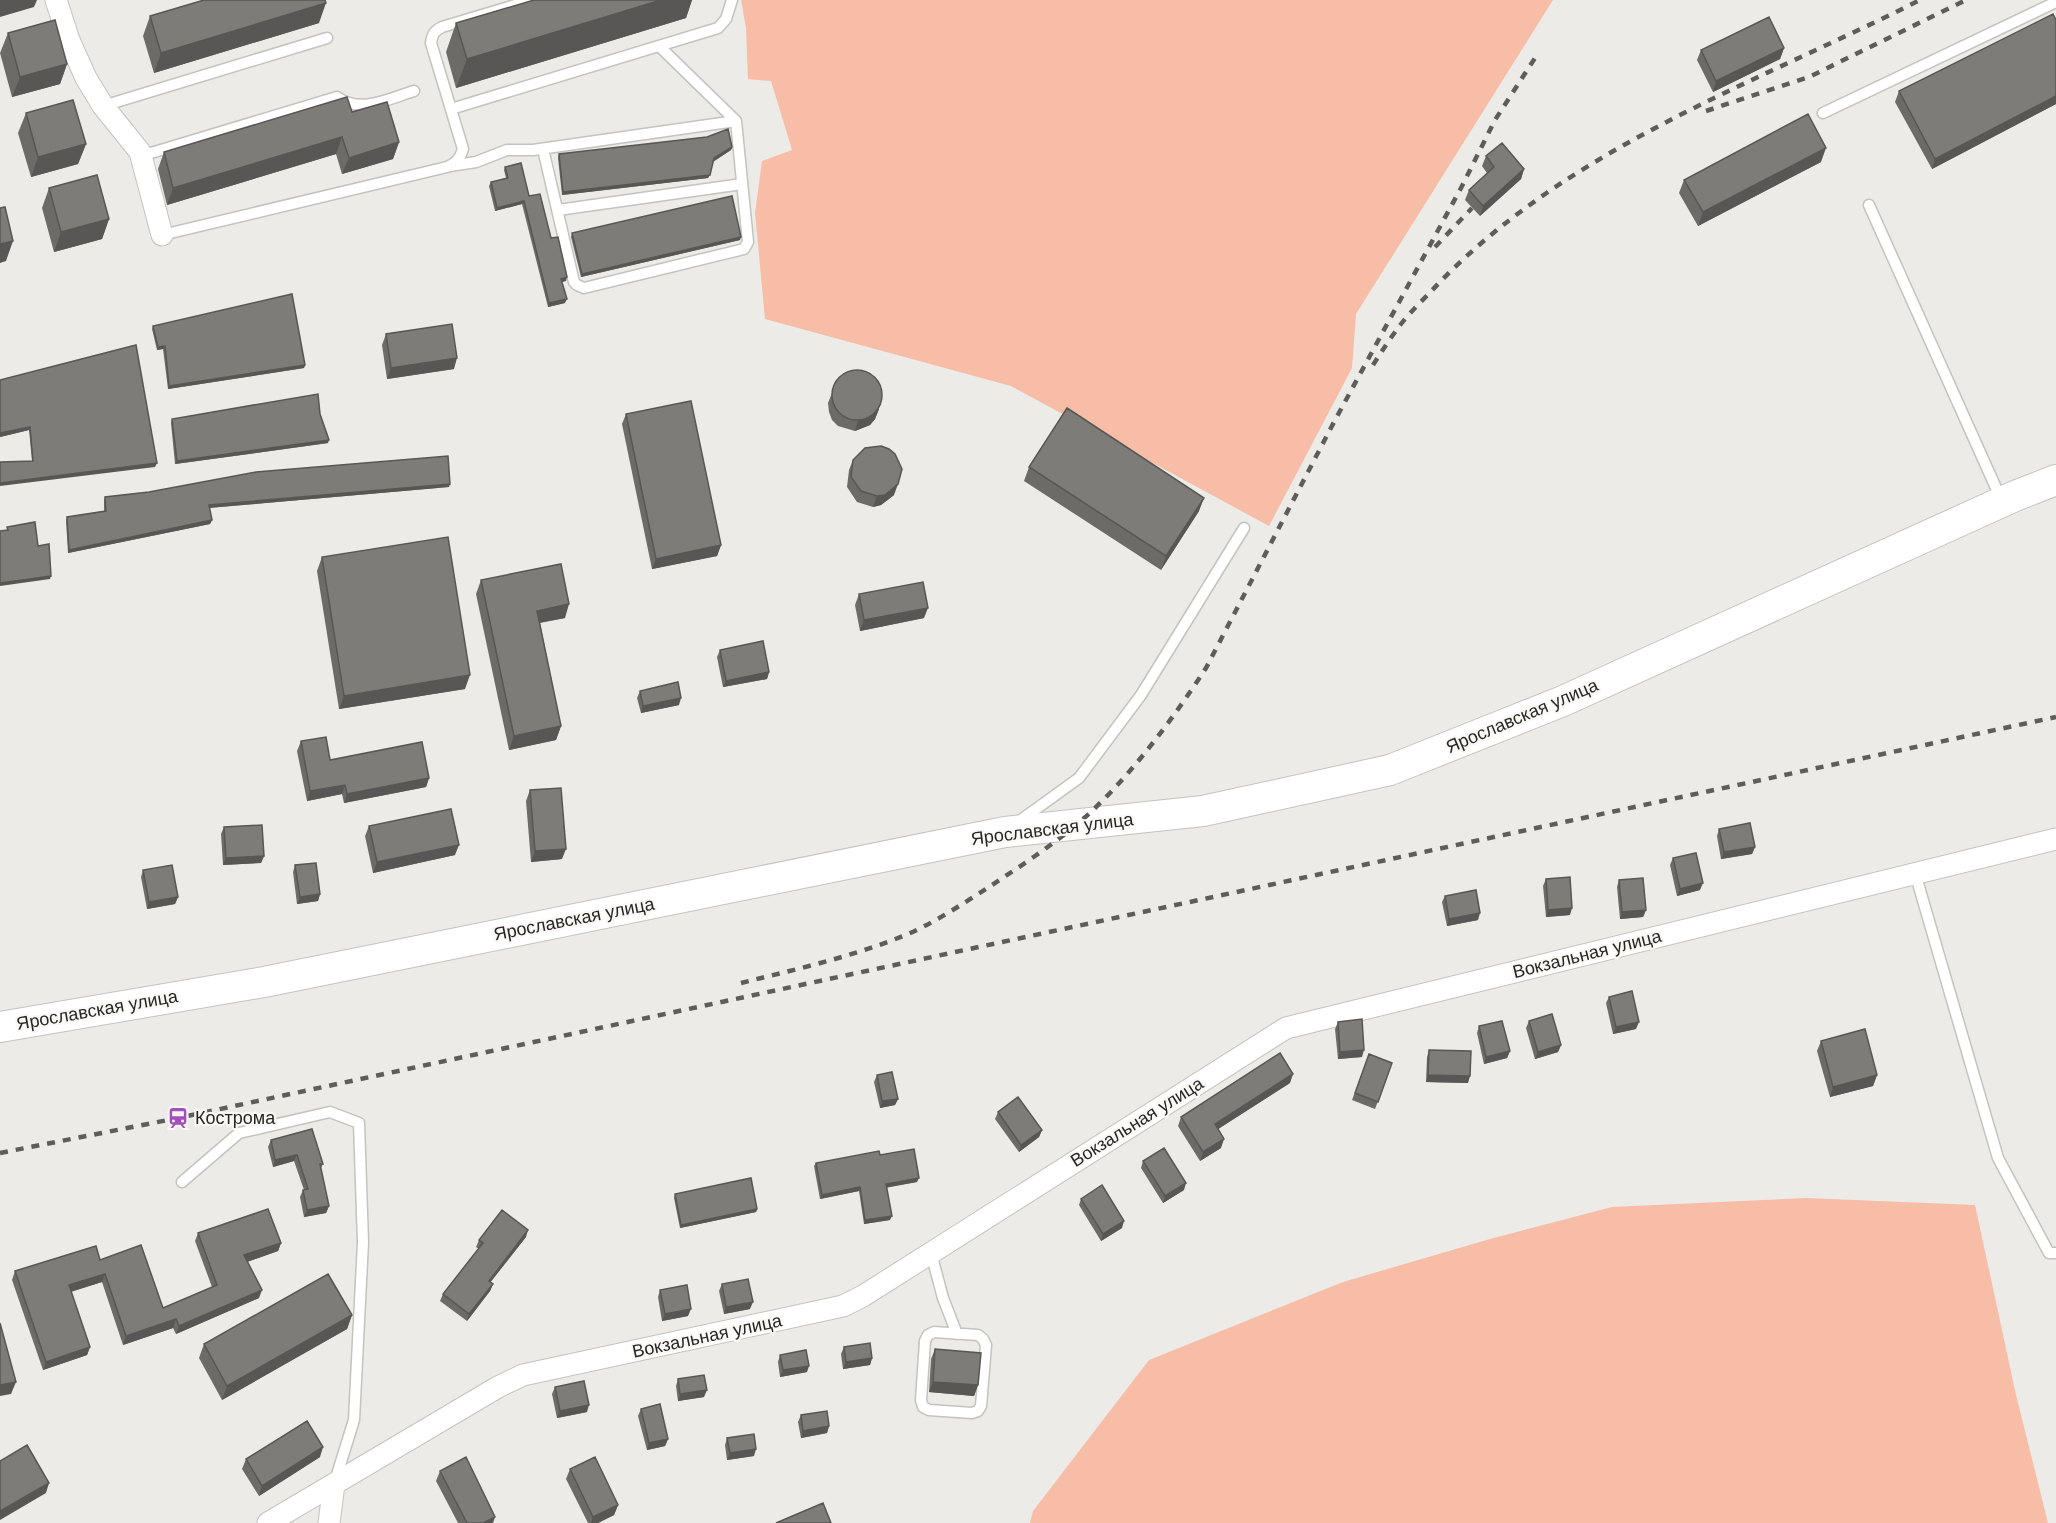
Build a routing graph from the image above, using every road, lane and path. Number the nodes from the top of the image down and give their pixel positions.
1 (56, 0) edge
2 (532, 0) edge
3 (732, 0) edge
4 (2056, 2) edge
5 (327, 38) dead end
6 (659, 46) junction
7 (414, 91) dead end
8 (103, 106) junction
9 (451, 109) junction
10 (1823, 113) dead end
11 (736, 121) junction
12 (543, 149) junction
13 (141, 156) junction
14 (447, 167) junction
15 (742, 184) junction
16 (1869, 205) dead end
17 (558, 210) junction
18 (162, 235) joint
19 (2056, 480) edge
20 (2002, 502) junction
21 (1244, 528) dead end
22 (1005, 832) junction
23 (2056, 838) edge
24 (1915, 873) junction
25 (0, 1027) edge
26 (182, 1182) dead end
27 (931, 1253) junction
28 (2056, 1253) edge
29 (957, 1334) junction
30 (334, 1484) junction
31 (268, 1523) edge
32 (329, 1523) edge

1 - 8 street
2 - 9 lane
3 - 6 lane
4 - 10 lane
5 - 8 lane
6 - 9 lane
6 - 11 lane
7 - 13 lane
8 - 13 street
9 - 14 lane
11 - 12 lane
11 - 15 lane
12 - 14 lane
12 - 17 lane
13 - 18 street
14 - 18 lane
15 - 17 lane
15 - 17 lane
16 - 20 lane
19 - 20 main road, Ярославская улица
20 - 22 main road, Ярославская улица
21 - 22 lane
22 - 25 main road, Ярославская улица
23 - 24 street, Вокзальная улица
24 - 27 street, Вокзальная улица
24 - 28 lane
26 - 30 lane
27 - 29 lane
27 - 30 street, Вокзальная улица
29 - 29 lane
30 - 31 street, Вокзальная улица
30 - 32 street

